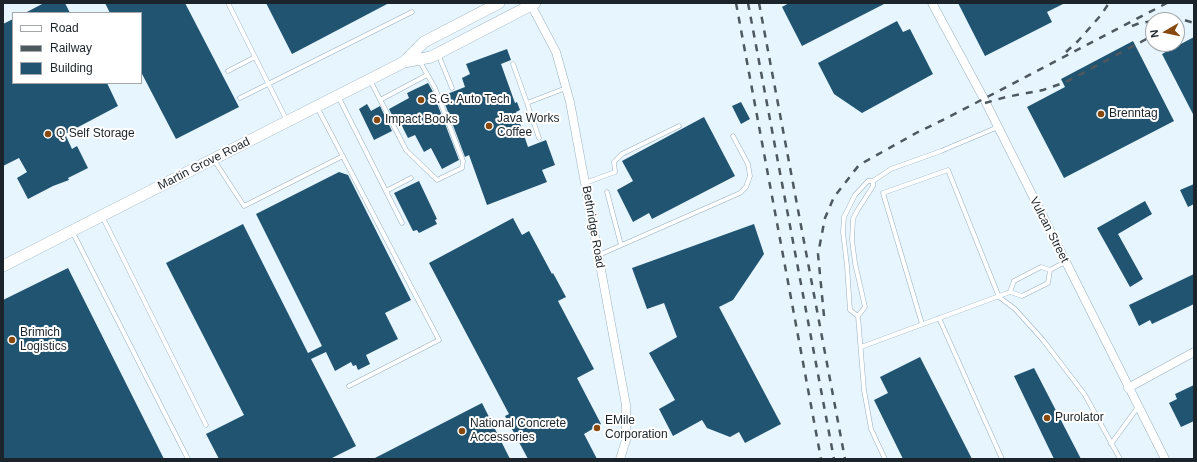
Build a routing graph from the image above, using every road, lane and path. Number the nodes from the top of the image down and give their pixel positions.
1 (228, 3) edge
2 (499, 3) edge
3 (932, 3) edge
4 (532, 4) edge
5 (412, 12) dead end
6 (438, 54) junction
7 (255, 57) junction
8 (419, 59) junction
9 (404, 62) junction
10 (513, 64) dead end
11 (228, 71) dead end
12 (427, 75) junction
13 (370, 80) junction
14 (268, 84) junction
15 (566, 87) junction
16 (452, 88) dead end
17 (337, 96) junction
18 (240, 98) dead end
19 (380, 100) junction
20 (527, 103) junction
21 (317, 106) junction
22 (287, 122) junction
23 (679, 126) dead end
24 (998, 127) junction
25 (733, 136) dead end
26 (539, 138) dead end
27 (343, 156) junction
28 (213, 159) junction
29 (411, 178) dead end
30 (873, 181) junction
31 (585, 184) junction
32 (386, 191) junction
33 (607, 192) dead end
34 (102, 216) junction
35 (402, 223) dead end
36 (72, 230) junction
37 (622, 245) junction
38 (598, 255) junction
39 (1065, 262) junction
40 (3, 266) edge
41 (1050, 270) junction
42 (1010, 292) junction
43 (999, 297) junction
44 (858, 316) junction
45 (939, 318) junction
46 (922, 324) junction
47 (861, 347) junction
48 (1194, 352) edge
49 (349, 386) dead end
50 (1128, 388) junction
51 (1138, 407) junction
52 (206, 425) dead end
53 (1112, 444) junction
54 (188, 459) edge
55 (620, 459) edge
56 (885, 459) edge
57 (1002, 459) edge
58 (1120, 459) edge
59 (1164, 459) edge

1 - 7 lane
2 - 9 main road, Martin Grove Road
3 - 24 street, Vulcan Street
4 - 6 main road, Martin Grove Road
4 - 15 street, Bethridge Road
5 - 14 lane
6 - 8 main road, Martin Grove Road
6 - 16 lane
7 - 11 lane
7 - 14 lane
8 - 9 main road, Martin Grove Road
8 - 12 lane
9 - 13 main road, Martin Grove Road
10 - 20 lane
12 - 19 lane
12 - 19 lane
13 - 17 main road, Martin Grove Road
13 - 19 lane
14 - 18 lane
14 - 22 lane
15 - 20 lane
15 - 31 street, Bethridge Road
17 - 21 main road, Martin Grove Road
17 - 32 lane
20 - 26 lane
21 - 22 main road, Martin Grove Road
21 - 27 lane
22 - 28 main road, Martin Grove Road
23 - 31 lane
24 - 30 lane
24 - 39 street, Vulcan Street
25 - 37 lane
27 - 28 lane
27 - 49 lane
28 - 34 main road, Martin Grove Road
29 - 32 lane
30 - 44 lane
30 - 44 lane
31 - 38 street, Bethridge Road
32 - 35 lane
33 - 37 lane
34 - 36 main road, Martin Grove Road
34 - 52 lane
36 - 40 main road, Martin Grove Road
36 - 54 lane
37 - 38 lane
38 - 55 street, Bethridge Road
39 - 41 lane
39 - 50 street, Vulcan Street
41 - 42 lane
41 - 42 lane
42 - 43 lane
43 - 45 lane
43 - 46 lane
43 - 53 lane
44 - 47 lane
45 - 46 lane
45 - 57 lane
46 - 47 lane
47 - 56 lane
48 - 50 street
50 - 51 street, Vulcan Street
51 - 53 lane
51 - 59 street, Vulcan Street
53 - 58 lane

